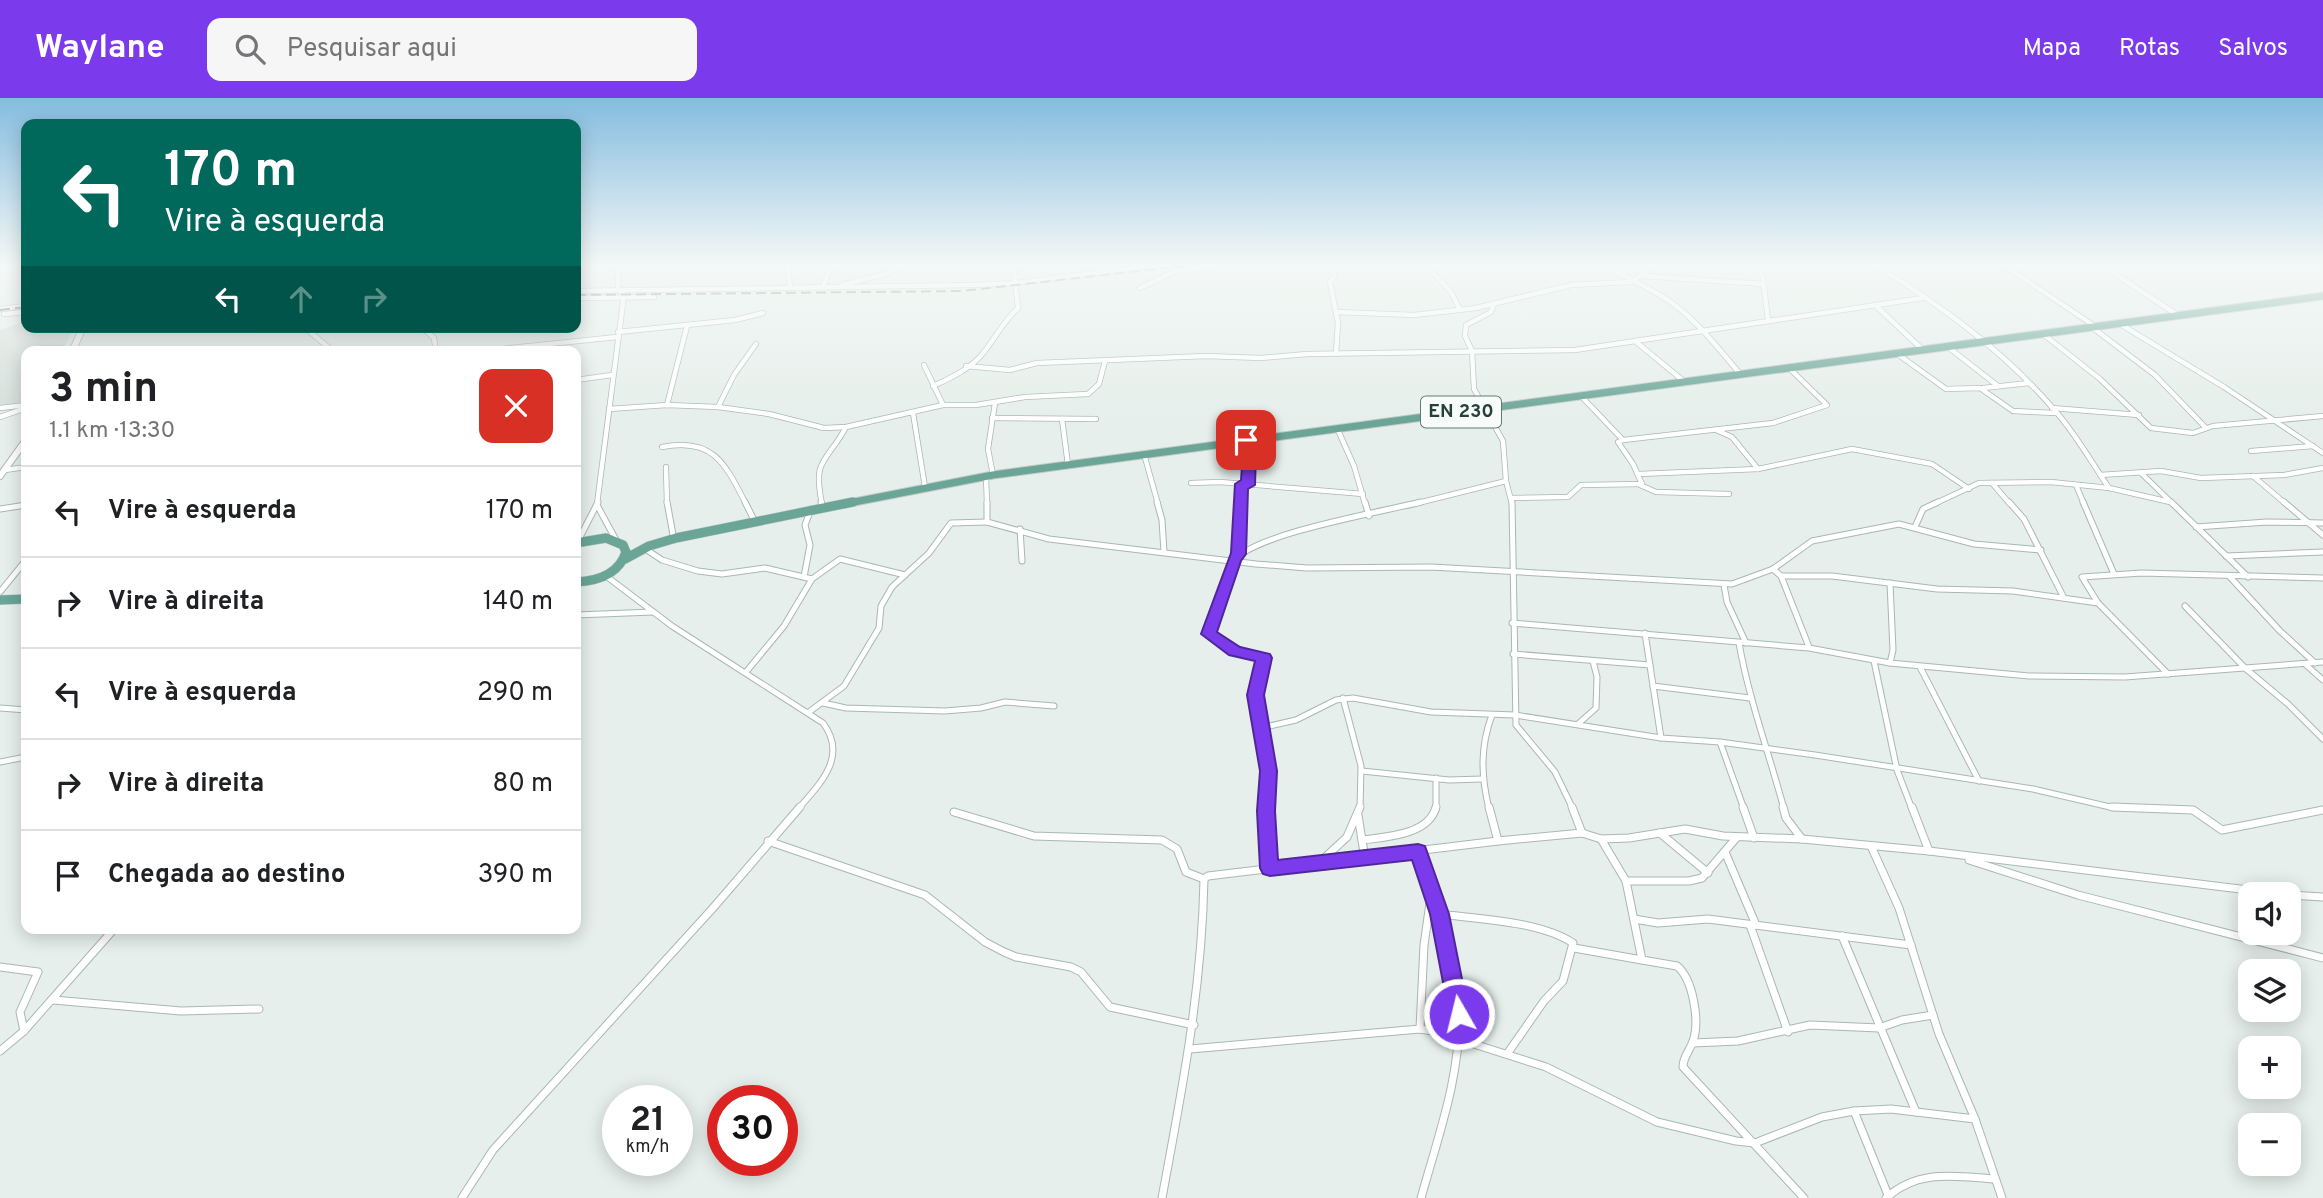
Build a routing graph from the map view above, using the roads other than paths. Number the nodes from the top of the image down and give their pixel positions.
1 (621, 315) edge
2 (749, 315) edge
3 (1010, 315) edge
4 (1337, 315) edge
5 (1485, 315) edge
6 (1685, 315) edge
7 (1767, 315) edge
8 (1812, 315) edge
9 (1886, 315) edge
10 (1947, 315) edge
11 (2077, 315) edge
12 (2184, 315) edge
13 (2179, 316) joint
14 (1768, 320) junction
15 (2120, 324) junction
16 (687, 326) junction
17 (2094, 327) junction
18 (1702, 329) junction
19 (311, 333) edge
20 (617, 334) junction
21 (2043, 334) junction
22 (1634, 340) junction
23 (1983, 342) junction
24 (756, 344) dead end
25 (327, 346) edge
26 (521, 346) edge
27 (1948, 347) junction
28 (1923, 350) junction
29 (1472, 351) junction
30 (1336, 354) junction
31 (1896, 354) junction
32 (1105, 361) junction
33 (923, 365) dead end
34 (966, 366) junction
35 (1789, 368) junction
36 (612, 375) junction
37 (1741, 375) junction
38 (581, 379) edge
39 (1686, 383) junction
40 (2029, 383) junction
41 (933, 386) junction
42 (1998, 386) junction
43 (1980, 388) junction
44 (1582, 397) junction
45 (995, 403) junction
46 (667, 405) junction
47 (943, 405) junction
48 (21, 406) edge
49 (718, 407) junction
50 (0, 408) edge
51 (21, 408) edge
52 (2052, 408) junction
53 (609, 409) junction
54 (1483, 409) junction
55 (914, 413) junction
56 (2057, 413) junction
57 (2139, 415) junction
58 (2323, 416) edge
59 (0, 417) edge
60 (992, 418) junction
61 (1062, 419) junction
62 (1096, 419) dead end
63 (2274, 419) junction
64 (846, 427) junction
65 (1337, 428) junction
66 (1713, 428) junction
67 (2206, 428) junction
68 (1246, 440) junction
69 (1623, 440) junction
70 (2313, 446) junction
71 (21, 447) edge
72 (662, 447) dead end
73 (2251, 451) dead end
74 (2323, 453) edge
75 (1144, 454) junction
76 (1068, 465) junction
77 (666, 467) dead end
78 (21, 468) edge
79 (2323, 468) edge
80 (1758, 469) junction
81 (2, 473) edge
82 (2141, 473) junction
83 (1639, 474) junction
84 (2100, 475) junction
85 (989, 476) junction
86 (2253, 476) junction
87 (1506, 481) junction
88 (1191, 483) dead end
89 (1992, 483) junction
90 (1245, 484) junction
91 (1640, 485) junction
92 (2076, 485) junction
93 (925, 487) junction
94 (2109, 488) junction
95 (1969, 489) junction
96 (1729, 494) dead end
97 (1363, 495) junction
98 (1511, 498) junction
99 (2170, 502) junction
100 (597, 505) junction
101 (21, 506) edge
102 (822, 506) junction
103 (0, 509) edge
104 (811, 509) junction
105 (1369, 516) junction
106 (755, 522) junction
107 (987, 522) junction
108 (2308, 523) junction
109 (2323, 523) edge
110 (1914, 527) junction
111 (2196, 527) junction
112 (1020, 529) junction
113 (581, 535) edge
114 (2323, 536) edge
115 (674, 540) junction
116 (581, 541) edge
117 (617, 541) junction
118 (655, 544) junction
119 (644, 548) junction
120 (2041, 550) junction
121 (1164, 552) junction
122 (2323, 552) edge
123 (1238, 554) junction
124 (2226, 556) junction
125 (625, 559) junction
126 (1022, 561) dead end
127 (1233, 561) junction
128 (21, 566) edge
129 (1773, 569) junction
130 (1513, 571) junction
131 (2115, 574) junction
132 (905, 575) junction
133 (606, 576) junction
134 (1781, 576) junction
135 (804, 577) junction
136 (2230, 577) junction
137 (2248, 577) junction
138 (2323, 578) edge
139 (811, 579) junction
140 (581, 581) edge
141 (1890, 583) junction
142 (1724, 585) junction
143 (0, 592) edge
144 (21, 598) edge
145 (2064, 598) junction
146 (0, 600) edge
147 (2098, 603) junction
148 (2185, 606) dead end
149 (654, 611) junction
150 (581, 615) edge
151 (1512, 623) junction
152 (1645, 633) junction
153 (1743, 643) junction
154 (1809, 648) junction
155 (1513, 654) junction
156 (1593, 661) junction
157 (1874, 661) junction
158 (2323, 662) edge
159 (1890, 663) junction
160 (2315, 663) junction
161 (1650, 665) junction
162 (2306, 665) junction
163 (1920, 667) junction
164 (2245, 668) junction
165 (746, 672) junction
166 (2168, 674) junction
167 (2323, 680) edge
168 (1653, 687) junction
169 (1343, 698) junction
170 (1750, 698) junction
171 (823, 702) junction
172 (1054, 706) dead end
173 (0, 708) edge
174 (21, 710) edge
175 (809, 712) junction
176 (1492, 715) junction
177 (1515, 715) junction
178 (1578, 724) junction
179 (1261, 728) junction
180 (1661, 738) junction
181 (2323, 739) edge
182 (1720, 742) junction
183 (1768, 749) junction
184 (21, 758) edge
185 (0, 762) edge
186 (1897, 770) junction
187 (1362, 771) junction
188 (1436, 778) junction
189 (1482, 779) junction
190 (1979, 781) junction
191 (2323, 810) edge
192 (954, 812) dead end
193 (1358, 815) junction
194 (1660, 832) junction
195 (1581, 833) junction
196 (1737, 837) junction
197 (1754, 838) junction
198 (1601, 839) junction
199 (1802, 839) junction
200 (1362, 840) junction
201 (768, 841) junction
202 (1498, 841) junction
203 (1871, 846) junction
204 (1418, 851) junction
205 (1929, 851) junction
206 (1725, 852) junction
207 (1956, 855) junction
208 (1366, 859) junction
209 (1318, 864) junction
210 (1270, 868) junction
211 (1708, 873) junction
212 (1203, 879) junction
213 (1626, 881) junction
214 (2238, 889) edge
215 (1432, 892) junction
216 (2301, 896) edge
217 (2323, 897) edge
218 (1439, 914) junction
219 (1634, 919) junction
220 (1753, 925) junction
221 (110, 934) edge
222 (1842, 936) junction
223 (1911, 945) junction
224 (1574, 948) junction
225 (2323, 958) edge
226 (1642, 960) junction
227 (0, 967) edge
228 (53, 1000) junction
229 (259, 1009) dead end
230 (1933, 1016) junction
231 (1194, 1025) junction
232 (1879, 1028) junction
233 (1420, 1029) junction
234 (24, 1031) junction
235 (1788, 1032) junction
236 (1456, 1038) junction
237 (1693, 1043) junction
238 (1190, 1049) junction
239 (0, 1051) edge
240 (1507, 1054) junction
241 (1854, 1111) junction
242 (1916, 1112) junction
243 (1975, 1119) junction
244 (1755, 1143) junction
245 (1994, 1179) junction
246 (1887, 1197) edge
247 (462, 1198) edge
248 (1162, 1198) edge
249 (1421, 1198) edge
250 (1804, 1198) edge
251 (2002, 1198) edge

1 - 20 street
2 - 16 street
3 - 34 street
4 - 30 street
5 - 29 street
6 - 18 street
7 - 14 street
8 - 14 street
9 - 28 street
10 - 23 street
11 - 17 street
12 - 13 main road, EN 230
13 - 15 main road, EN 230
14 - 18 street
15 - 17 main road, EN 230
15 - 63 street
16 - 20 street
16 - 46 street
17 - 21 main road, EN 230
17 - 67 street
18 - 22 street
18 - 37 street
19 - 25 street
20 - 26 street
20 - 36 street
21 - 23 main road, EN 230
21 - 57 street
22 - 29 street
22 - 39 street
23 - 27 main road, EN 230
23 - 40 street
24 - 49 street
27 - 28 main road, EN 230
27 - 42 street
28 - 31 main road, EN 230
29 - 30 street
29 - 54 street
30 - 32 street
31 - 35 main road, EN 230
31 - 43 street
32 - 34 street
32 - 45 street
33 - 41 street
34 - 41 street
35 - 37 main road, EN 230
35 - 66 street
36 - 38 street
36 - 53 street
37 - 39 main road, EN 230
39 - 44 main road, EN 230
40 - 42 street
40 - 52 street
41 - 47 street
42 - 43 street
43 - 56 street
44 - 54 main road, EN 230
44 - 69 street
45 - 47 street
45 - 60 street
46 - 49 street
46 - 53 street
47 - 55 street
48 - 50 street
49 - 64 street
51 - 59 street
52 - 56 street
52 - 57 street
53 - 100 street
54 - 65 main road, EN 230
54 - 87 street
55 - 64 street
55 - 93 street
56 - 84 street
57 - 67 street
58 - 63 street
60 - 61 street
60 - 85 street
61 - 62 street
61 - 76 street
63 - 67 street
63 - 70 street
64 - 102 street
65 - 68 main road, EN 230
65 - 97 street
66 - 69 street
66 - 80 street
68 - 75 main road, EN 230
68 - 90 street
69 - 83 street
70 - 73 street
70 - 74 street
71 - 81 street
72 - 106 street
75 - 76 main road, EN 230
75 - 121 street
76 - 85 main road, EN 230
77 - 115 street
78 - 81 street
79 - 86 street
80 - 83 street
80 - 95 street
82 - 84 street
82 - 86 street
82 - 99 street
83 - 91 street
84 - 94 street
85 - 93 main road, EN 230
85 - 107 street
86 - 108 street
87 - 98 street
87 - 105 street
88 - 90 street
89 - 92 street
89 - 95 street
89 - 120 street
90 - 97 street
90 - 123 street
91 - 96 street
91 - 98 street
92 - 94 street
92 - 131 street
93 - 102 main road, EN 230
94 - 99 street
95 - 110 street
97 - 105 street
98 - 130 street
99 - 111 street
100 - 113 street
100 - 117 street
101 - 103 street
102 - 104 main road, EN 230
104 - 106 main road, EN 230
104 - 135 street
105 - 123 street
106 - 115 main road, EN 230
107 - 112 street
107 - 132 street
108 - 109 street
108 - 111 street
108 - 114 street
110 - 120 street
110 - 129 street
111 - 124 street
112 - 121 street
112 - 126 street
115 - 118 main road, EN 230
116 - 117 main road
117 - 118 main road, EN 230
117 - 125 main road
118 - 119 main road, EN 230
119 - 125 main road, EN 230
119 - 135 street
120 - 145 street
121 - 127 street
122 - 124 street
123 - 127 street
124 - 137 street
125 - 133 main road
127 - 130 street
127 - 179 street
128 - 143 street
129 - 134 street
129 - 142 street
130 - 142 street
130 - 151 street
131 - 136 street
131 - 147 street
132 - 139 street
132 - 171 street
133 - 140 main road
133 - 149 street
134 - 141 street
134 - 154 street
135 - 139 street
136 - 137 street
136 - 160 street
137 - 138 street
139 - 165 street
141 - 145 street
141 - 159 street
142 - 153 street
144 - 146 main road
145 - 147 street
147 - 166 street
148 - 164 street
149 - 150 street
149 - 165 street
151 - 152 street
151 - 155 street
152 - 153 street
152 - 161 street
153 - 154 street
153 - 170 street
154 - 157 street
155 - 156 street
155 - 177 street
156 - 161 street
156 - 178 street
157 - 159 street
157 - 186 street
158 - 160 street
159 - 163 street
160 - 162 street
161 - 168 street
162 - 164 street
162 - 167 street
163 - 166 street
163 - 190 street
164 - 166 street
164 - 181 street
165 - 175 street
168 - 170 street
168 - 180 street
169 - 176 street
169 - 179 street
169 - 187 street
170 - 183 street
171 - 172 street
171 - 175 street
173 - 174 street
175 - 201 street
176 - 177 street
176 - 189 street
177 - 178 street
177 - 195 street
178 - 180 street
179 - 210 street
180 - 182 street
182 - 183 street
182 - 197 street
183 - 186 street
183 - 199 street
184 - 185 street
186 - 190 street
186 - 205 street
187 - 188 street
187 - 193 street
188 - 189 street
188 - 200 street
189 - 202 street
190 - 191 street
192 - 212 street
193 - 200 street
193 - 209 street
194 - 196 street
194 - 198 street
194 - 211 street
195 - 198 street
195 - 202 street
196 - 197 street
196 - 206 street
197 - 199 street
198 - 213 street
199 - 203 street
200 - 208 street
201 - 231 street
201 - 247 street
202 - 204 street
203 - 205 street
203 - 223 street
204 - 208 street
204 - 215 street
205 - 207 street
206 - 211 street
206 - 220 street
207 - 214 street
207 - 225 street
208 - 209 street
209 - 210 street
210 - 212 street
211 - 213 street
212 - 231 street
213 - 219 street
215 - 218 street
215 - 233 street
216 - 217 street
218 - 224 street
218 - 236 street
219 - 220 street
219 - 226 street
220 - 222 street
220 - 235 street
221 - 228 street
222 - 223 street
222 - 232 street
223 - 230 street
224 - 226 street
224 - 240 street
226 - 237 street
227 - 234 street
228 - 229 street
228 - 234 street
230 - 232 street
230 - 243 street
231 - 238 street
232 - 235 street
232 - 242 street
233 - 236 street
233 - 238 street
234 - 239 street
235 - 237 street
236 - 240 street
236 - 249 street
237 - 244 street
238 - 248 street
240 - 244 street
241 - 242 street
241 - 244 street
241 - 246 street
242 - 243 street
243 - 245 street
244 - 250 street
245 - 246 street
245 - 251 street

